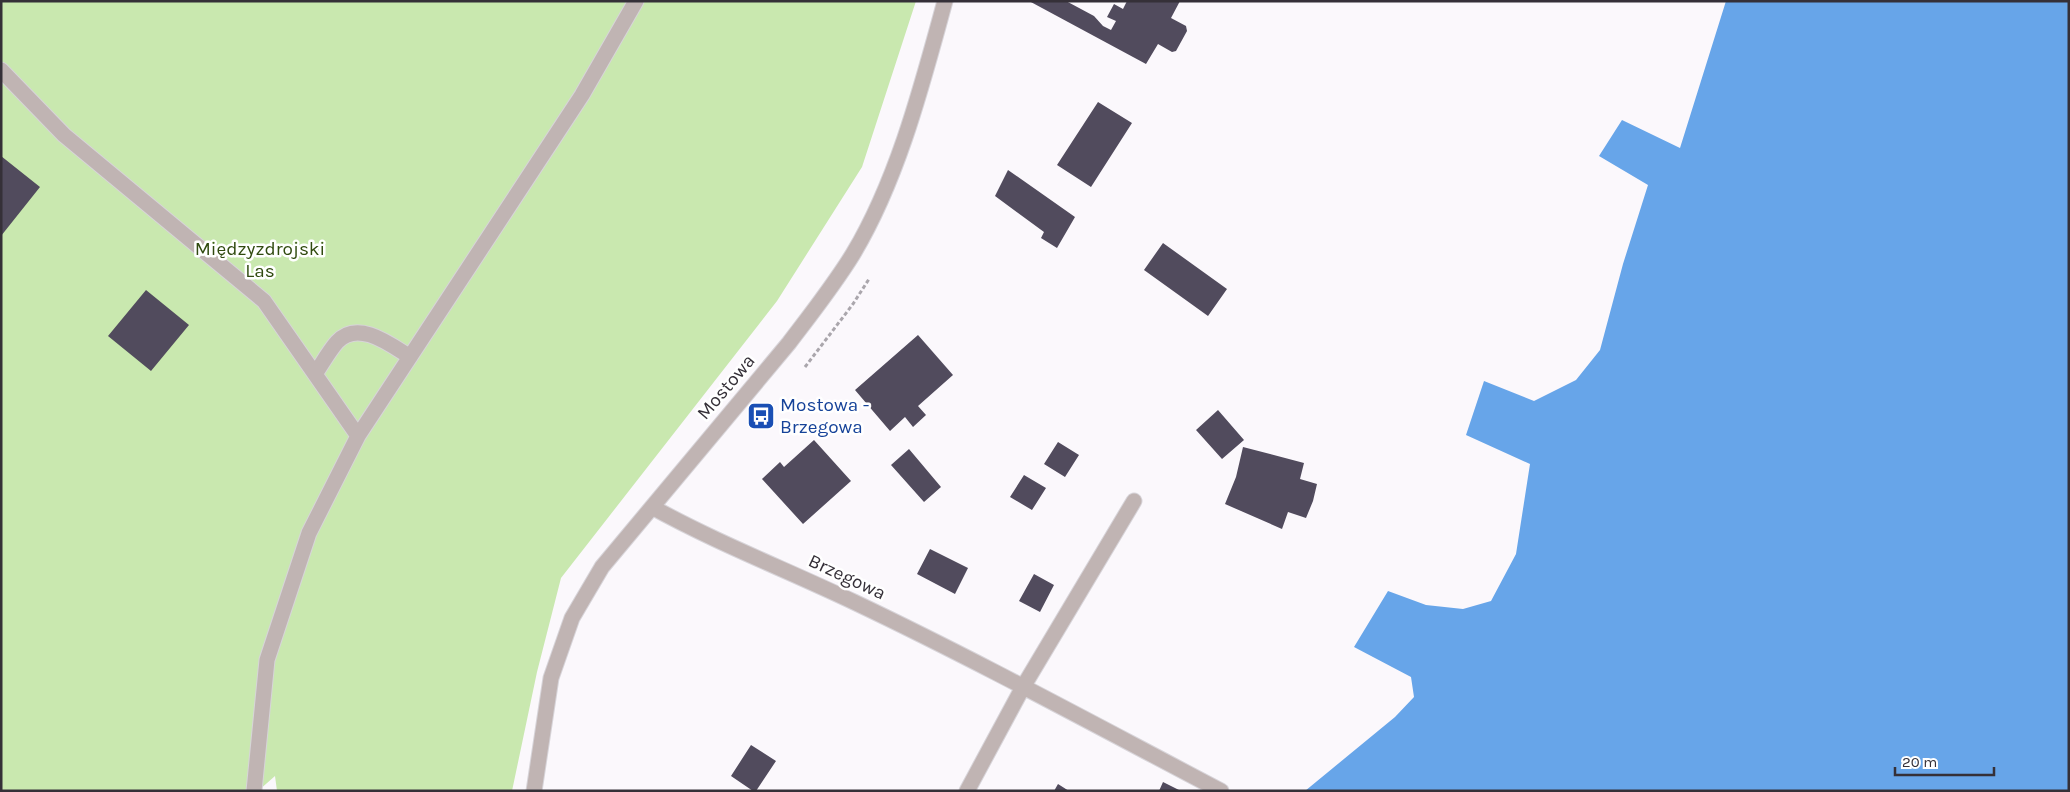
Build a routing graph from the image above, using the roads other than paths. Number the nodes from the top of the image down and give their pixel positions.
1 (636, 1) edge
2 (945, 1) edge
3 (1, 70) edge
4 (410, 357) junction
5 (315, 374) junction
6 (358, 436) junction
7 (1134, 501) dead end
8 (652, 507) junction
9 (1023, 687) junction
10 (254, 791) edge
11 (534, 791) edge
12 (967, 791) edge
13 (1221, 791) edge

1 - 4 street
2 - 8 street, Mostowa
3 - 5 street
4 - 5 street
4 - 6 street
5 - 6 street
6 - 10 street
7 - 9 street
8 - 9 street, Brzegowa
8 - 11 street, Mostowa
9 - 12 street
9 - 13 street, Brzegowa

